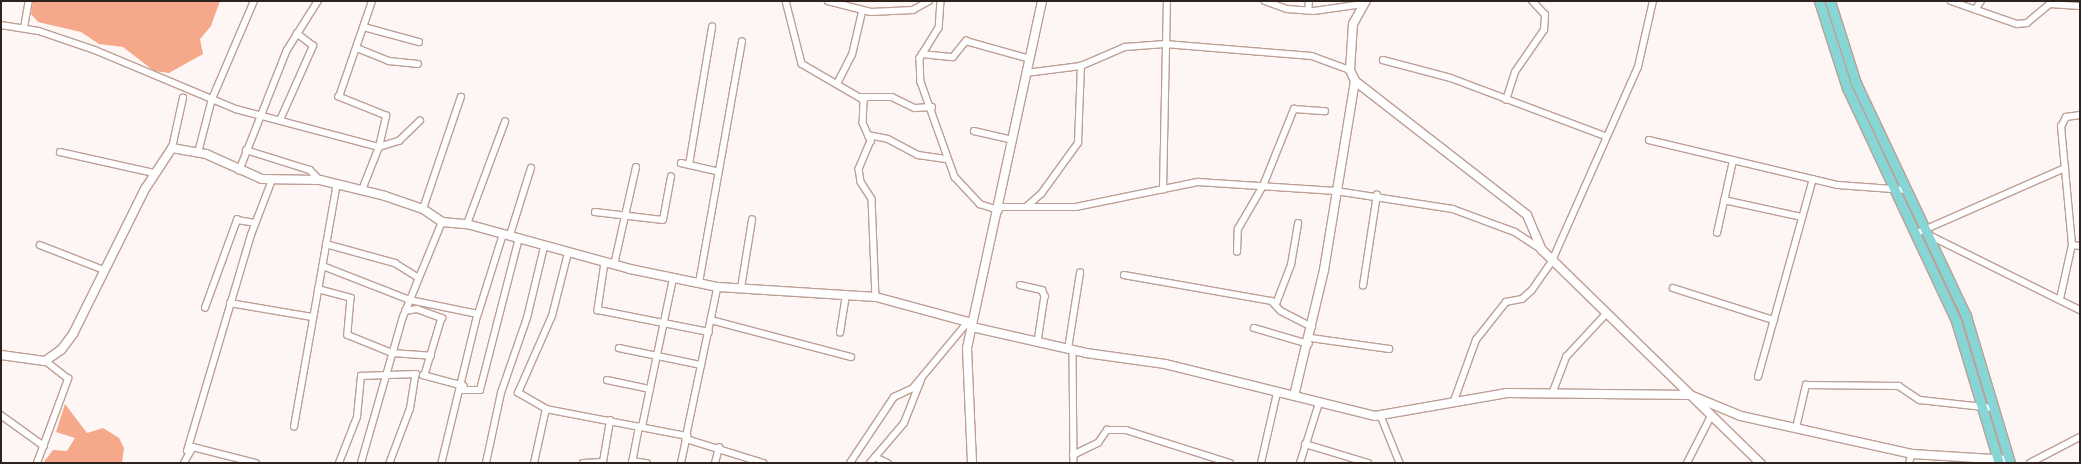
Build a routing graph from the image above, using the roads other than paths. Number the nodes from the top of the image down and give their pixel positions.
1 (29, 1) edge
2 (254, 1) edge
3 (318, 1) edge
4 (372, 1) edge
5 (786, 1) edge
6 (828, 1) edge
7 (929, 1) edge
8 (941, 1) edge
9 (1042, 1) edge
10 (1168, 1) edge
11 (1265, 1) edge
12 (1309, 1) edge
13 (1331, 1) edge
14 (1532, 1) edge
15 (1653, 1) edge
16 (1819, 1) edge
17 (1830, 1) edge
18 (1951, 1) edge
19 (1981, 1) edge
20 (1365, 3) edge
21 (2080, 6) edge
22 (1330, 9) junction
23 (1975, 10) junction
24 (1308, 11) junction
25 (862, 12) junction
26 (1, 25) edge
27 (364, 27) junction
28 (712, 27) dead end
29 (24, 28) junction
30 (298, 34) junction
31 (419, 42) dead end
32 (742, 42) dead end
33 (1165, 44) junction
34 (357, 48) junction
35 (922, 54) junction
36 (1030, 59) junction
37 (1382, 60) dead end
38 (418, 64) dead end
39 (1081, 66) junction
40 (1350, 70) junction
41 (1026, 73) junction
42 (1355, 81) junction
43 (838, 82) junction
44 (1856, 83) junction
45 (1847, 88) junction
46 (860, 97) junction
47 (183, 98) dead end
48 (461, 98) dead end
49 (212, 99) junction
50 (1506, 100) junction
51 (932, 107) junction
52 (1325, 111) dead end
53 (259, 114) junction
54 (2080, 115) edge
55 (281, 118) junction
56 (420, 121) dead end
57 (505, 122) dead end
58 (974, 130) dead end
59 (868, 135) junction
60 (1605, 136) junction
61 (1010, 139) junction
62 (1649, 140) dead end
63 (379, 146) junction
64 (172, 148) junction
65 (246, 150) junction
66 (60, 152) dead end
67 (198, 153) junction
68 (946, 159) junction
69 (1733, 161) junction
70 (681, 163) dead end
71 (689, 165) junction
72 (636, 167) dead end
73 (531, 168) dead end
74 (2065, 168) junction
75 (239, 171) junction
76 (718, 171) junction
77 (154, 173) junction
78 (671, 177) dead end
79 (1813, 179) junction
80 (272, 180) junction
81 (320, 180) junction
82 (337, 184) junction
83 (1263, 186) junction
84 (362, 190) junction
85 (1163, 190) junction
86 (1906, 190) junction
87 (1336, 191) junction
88 (1895, 191) junction
89 (1377, 195) junction
90 (1724, 200) junction
91 (1026, 207) junction
92 (423, 209) junction
93 (999, 209) junction
94 (595, 212) dead end
95 (625, 217) junction
96 (1802, 217) junction
97 (752, 220) dead end
98 (442, 222) junction
99 (256, 223) junction
100 (467, 224) junction
101 (1298, 224) dead end
102 (1926, 232) junction
103 (1717, 234) dead end
104 (1915, 234) junction
105 (507, 235) junction
106 (519, 238) junction
107 (40, 244) dead end
108 (326, 244) junction
109 (2072, 244) junction
110 (2080, 246) edge
111 (544, 247) junction
112 (1542, 250) junction
113 (1237, 252) dead end
114 (568, 253) junction
115 (1552, 261) junction
116 (605, 263) junction
117 (614, 265) junction
118 (323, 266) junction
119 (104, 270) junction
120 (1080, 273) dead end
121 (1124, 275) dead end
122 (419, 278) junction
123 (673, 278) junction
124 (698, 283) junction
125 (1020, 285) dead end
126 (718, 286) junction
127 (1363, 286) dead end
128 (741, 288) junction
129 (1673, 288) dead end
130 (318, 289) junction
131 (846, 294) junction
132 (876, 297) junction
133 (2060, 299) junction
134 (410, 300) junction
135 (230, 303) junction
136 (1276, 304) junction
137 (205, 308) dead end
138 (2080, 310) edge
139 (406, 311) junction
140 (478, 314) junction
141 (1606, 314) junction
142 (312, 317) junction
143 (711, 320) junction
144 (1774, 320) junction
145 (664, 323) junction
146 (970, 324) junction
147 (1312, 327) junction
148 (1254, 328) dead end
149 (709, 332) junction
150 (840, 333) dead end
151 (1310, 341) junction
152 (1038, 342) junction
153 (619, 348) dead end
154 (1389, 349) dead end
155 (1070, 350) junction
156 (392, 353) junction
157 (1, 355) edge
158 (431, 356) junction
159 (657, 356) junction
160 (850, 357) dead end
161 (45, 361) junction
162 (702, 365) junction
163 (416, 374) junction
164 (386, 376) junction
165 (425, 376) junction
166 (1758, 377) dead end
167 (922, 378) junction
168 (607, 380) dead end
169 (463, 388) junction
170 (650, 389) junction
171 (1277, 393) junction
172 (1552, 394) junction
173 (1690, 395) junction
174 (1294, 396) junction
175 (1454, 401) junction
176 (1320, 403) junction
177 (1982, 408) junction
178 (1993, 408) junction
179 (546, 409) junction
180 (1, 415) edge
181 (1381, 416) junction
182 (1711, 416) junction
183 (610, 422) junction
184 (640, 427) junction
185 (294, 428) dead end
186 (1796, 428) junction
187 (686, 437) junction
188 (2080, 437) edge
189 (1305, 444) junction
190 (44, 446) junction
191 (719, 448) junction
192 (187, 451) junction
193 (1912, 454) junction
194 (1074, 455) junction
195 (875, 457) junction
196 (1936, 460) edge
197 (1952, 460) edge
198 (2010, 461) edge
199 (632, 462) edge
200 (1998, 462) edge
201 (37, 463) edge
202 (184, 463) edge
203 (256, 463) edge
204 (339, 463) edge
205 (361, 463) edge
206 (390, 463) edge
207 (442, 463) edge
208 (486, 463) edge
209 (534, 463) edge
210 (583, 463) edge
211 (647, 463) edge
212 (680, 463) edge
213 (715, 463) edge
214 (763, 463) edge
215 (850, 463) edge
216 (870, 463) edge
217 (888, 463) edge
218 (972, 463) edge
219 (1074, 463) edge
220 (1230, 463) edge
221 (1261, 463) edge
222 (1300, 463) edge
223 (1368, 463) edge
224 (1400, 463) edge
225 (1687, 463) edge
226 (1760, 463) edge
227 (1909, 463) edge
228 (2030, 463) edge

1 - 29 street
2 - 49 street
3 - 30 street
4 - 27 street
5 - 43 street
6 - 25 street
7 - 25 street
8 - 35 street
9 - 36 street
10 - 33 street
11 - 24 street
12 - 24 street
13 - 22 street
14 - 50 street
15 - 60 street
16 - 45 main road
17 - 44 main road
18 - 23 street
19 - 23 street
20 - 22 street
20 - 40 street
21 - 23 street
22 - 24 street
25 - 43 street
26 - 29 street
27 - 31 street
27 - 34 street
28 - 71 street
29 - 49 street
30 - 53 street
30 - 55 street
32 - 76 street
33 - 39 street
33 - 40 street
33 - 85 street
34 - 38 street
34 - 63 street
35 - 36 street
35 - 51 street
36 - 41 street
37 - 50 street
39 - 41 street
39 - 91 street
40 - 42 street
41 - 61 street
42 - 87 street
42 - 112 street
43 - 46 street
44 - 45 main road
44 - 86 main road
45 - 88 main road
46 - 51 street
46 - 59 street
47 - 64 street
48 - 92 street
49 - 53 street
49 - 67 street
50 - 60 street
51 - 68 street
52 - 83 street
53 - 55 street
53 - 65 street
54 - 74 street
55 - 63 street
56 - 63 street
57 - 100 street
58 - 61 street
59 - 68 street
59 - 132 street
60 - 115 street
61 - 93 street
62 - 69 street
63 - 84 street
64 - 67 street
64 - 77 street
65 - 75 street
65 - 81 street
66 - 77 street
67 - 75 street
68 - 93 street
69 - 79 street
69 - 90 street
70 - 71 street
71 - 76 street
72 - 95 street
73 - 105 street
74 - 102 street
74 - 109 street
75 - 80 street
76 - 124 street
77 - 119 street
78 - 95 street
79 - 88 street
79 - 96 street
80 - 81 street
80 - 99 street
81 - 82 street
82 - 84 street
82 - 108 street
83 - 85 street
83 - 87 street
83 - 113 street
84 - 92 street
85 - 91 street
86 - 88 street
86 - 102 main road
87 - 89 street
87 - 147 street
88 - 104 main road
89 - 112 street
89 - 127 street
90 - 96 street
90 - 103 street
91 - 93 street
92 - 98 street
93 - 146 street
94 - 95 street
95 - 117 street
96 - 144 street
97 - 128 street
98 - 100 street
98 - 122 street
99 - 135 street
99 - 137 street
100 - 105 street
101 - 136 street
102 - 104 street
102 - 133 street
102 - 178 main road
104 - 177 main road
105 - 106 street
105 - 140 street
106 - 111 street
106 - 169 street
107 - 119 street
108 - 118 street
108 - 122 street
109 - 110 street
109 - 133 street
111 - 114 street
111 - 208 street
112 - 115 street
114 - 116 street
114 - 179 street
115 - 141 street
115 - 175 street
116 - 117 street
116 - 145 street
117 - 123 street
118 - 130 street
118 - 134 street
119 - 161 street
120 - 155 street
121 - 136 street
122 - 134 street
123 - 124 street
123 - 145 street
124 - 126 street
125 - 152 street
126 - 128 street
126 - 143 street
128 - 131 street
129 - 144 street
130 - 142 street
130 - 156 street
131 - 132 street
131 - 150 street
132 - 146 street
133 - 138 street
134 - 139 street
134 - 140 street
135 - 142 street
135 - 192 street
136 - 147 street
139 - 156 street
139 - 158 street
140 - 169 street
141 - 172 street
141 - 173 street
142 - 185 street
143 - 149 street
143 - 160 street
144 - 166 street
145 - 149 street
145 - 159 street
146 - 152 street
146 - 167 street
146 - 218 street
147 - 151 street
148 - 151 street
149 - 162 street
151 - 154 street
151 - 174 street
152 - 155 street
153 - 159 street
155 - 171 street
155 - 194 street
156 - 158 street
156 - 164 street
157 - 161 street
158 - 165 street
159 - 162 street
159 - 170 street
161 - 190 street
162 - 187 street
163 - 164 street
163 - 165 street
163 - 206 street
164 - 204 street
164 - 205 street
165 - 169 street
167 - 195 street
167 - 215 street
168 - 170 street
169 - 207 street
170 - 184 street
171 - 174 street
171 - 221 street
172 - 173 street
172 - 175 street
173 - 182 street
173 - 186 street
174 - 176 street
175 - 181 street
176 - 181 street
176 - 189 street
177 - 178 street
177 - 186 street
177 - 200 main road
178 - 198 main road
179 - 183 street
179 - 209 street
180 - 190 street
181 - 224 street
182 - 225 street
182 - 226 street
183 - 184 street
183 - 210 street
184 - 187 street
184 - 199 street
186 - 193 street
187 - 191 street
187 - 212 street
188 - 228 street
189 - 222 street
189 - 223 street
190 - 201 street
191 - 213 street
191 - 214 street
192 - 202 street
192 - 203 street
193 - 196 street
193 - 227 street
194 - 219 street
194 - 220 street
195 - 216 street
195 - 217 street
196 - 197 street
197 - 200 street
198 - 200 street
199 - 211 street

